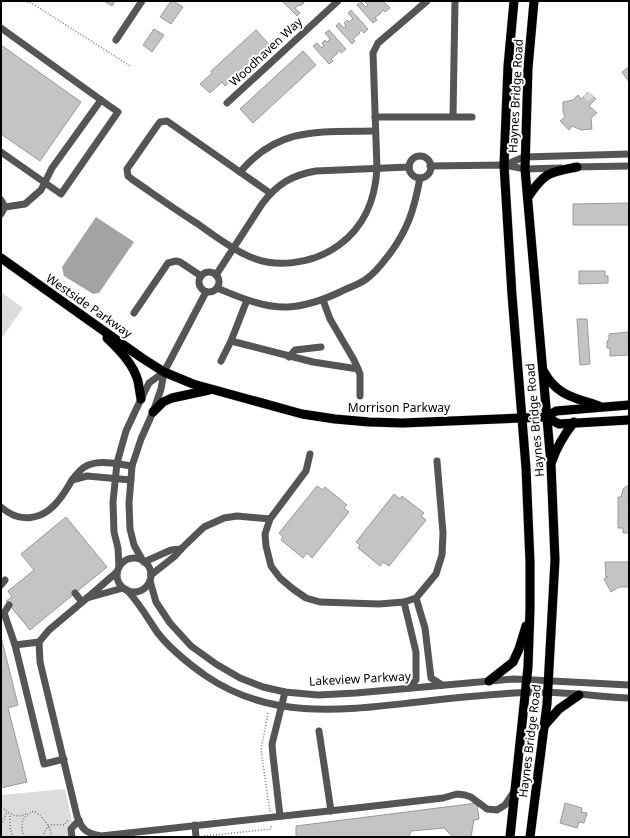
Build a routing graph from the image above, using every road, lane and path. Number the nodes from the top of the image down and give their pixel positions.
1 (24, 1) edge
2 (142, 1) edge
3 (338, 1) edge
4 (427, 1) edge
5 (455, 1) edge
6 (514, 1) edge
7 (534, 1) edge
8 (1, 28) edge
9 (116, 40) dead end
10 (130, 66) dead end
11 (101, 100) junction
12 (227, 103) dead end
13 (453, 116) junction
14 (375, 117) junction
15 (472, 117) dead end
16 (375, 131) junction
17 (1, 152) edge
18 (629, 154) edge
19 (524, 157) junction
20 (504, 165) junction
21 (430, 166) junction
22 (629, 166) edge
23 (409, 167) junction
24 (577, 167) junction
25 (377, 169) junction
26 (525, 169) junction
27 (240, 172) junction
28 (420, 178) junction
29 (45, 183) junction
30 (270, 193) junction
31 (528, 197) junction
32 (1, 200) edge
33 (5, 207) junction
34 (1, 214) edge
35 (233, 248) junction
36 (1, 258) edge
37 (216, 275) junction
38 (201, 276) junction
39 (217, 288) junction
40 (206, 292) junction
41 (247, 300) junction
42 (323, 300) junction
43 (134, 313) dead end
44 (95, 325) junction
45 (231, 341) junction
46 (321, 347) dead end
47 (289, 357) junction
48 (221, 361) dead end
49 (358, 369) junction
50 (542, 369) junction
51 (164, 372) junction
52 (210, 390) junction
53 (360, 396) dead end
54 (141, 399) junction
55 (629, 405) edge
56 (603, 407) junction
57 (153, 412) junction
58 (546, 417) junction
59 (522, 418) junction
60 (629, 420) edge
61 (574, 422) junction
62 (310, 454) dead end
63 (437, 461) dead end
64 (117, 464) junction
65 (551, 464) junction
66 (132, 466) junction
67 (116, 479) junction
68 (72, 480) junction
69 (131, 480) junction
70 (1, 507) edge
71 (270, 519) junction
72 (181, 549) junction
73 (144, 562) junction
74 (118, 569) junction
75 (150, 578) junction
76 (125, 589) junction
77 (75, 593) dead end
78 (416, 598) junction
79 (84, 600) junction
80 (404, 602) junction
81 (9, 605) dead end
82 (530, 609) junction
83 (3, 610) edge
84 (40, 642) junction
85 (15, 645) junction
86 (527, 679) junction
87 (549, 680) junction
88 (488, 681) junction
89 (442, 685) junction
90 (629, 685) edge
91 (409, 688) junction
92 (284, 692) junction
93 (526, 692) junction
94 (548, 693) junction
95 (580, 695) junction
96 (629, 698) edge
97 (281, 707) junction
98 (268, 712) dead end
99 (544, 726) junction
100 (319, 731) dead end
101 (64, 760) junction
102 (516, 788) junction
103 (1, 807) edge
104 (331, 811) junction
105 (7, 812) junction
106 (26, 814) junction
107 (10, 815) junction
108 (280, 816) junction
109 (271, 817) junction
110 (69, 819) dead end
111 (79, 820) junction
112 (1, 825) edge
113 (49, 825) junction
114 (195, 825) junction
115 (94, 836) edge
116 (13, 837) edge
117 (24, 837) edge
118 (43, 837) edge
119 (52, 837) edge
120 (72, 837) edge
121 (196, 837) edge
122 (510, 837) edge
123 (530, 837) edge

1 - 10 path
2 - 9 street
3 - 12 street, Woodhaven Way
4 - 14 street
5 - 13 street
6 - 20 main road, Haynes Bridge Road
7 - 19 main road, Haynes Bridge Road
8 - 11 street
11 - 29 street
11 - 29 street
13 - 14 street
13 - 15 street
14 - 16 street
16 - 25 street
16 - 27 street
17 - 29 street
18 - 19 street
19 - 20 street
19 - 26 main road, Haynes Bridge Road
20 - 21 street
20 - 26 street
20 - 59 main road, Haynes Bridge Road
21 - 23 street
21 - 28 street
22 - 24 street
23 - 25 street
23 - 28 street
24 - 26 street
24 - 31 main road
25 - 30 street
25 - 35 street
26 - 31 main road, Haynes Bridge Road
27 - 30 street
27 - 35 street
28 - 42 street
29 - 33 street
30 - 35 street
31 - 50 main road, Haynes Bridge Road
32 - 33 street
33 - 34 street
35 - 37 street
36 - 44 main road, Westside Parkway
37 - 38 street
37 - 39 street
38 - 40 street
38 - 43 street
39 - 40 street
39 - 41 street
40 - 51 street
41 - 42 street
41 - 45 street
42 - 49 street
44 - 51 main road, Westside Parkway
44 - 54 main road
45 - 47 street
45 - 48 street
46 - 47 street
47 - 49 street
49 - 53 street
50 - 56 main road
50 - 58 main road, Haynes Bridge Road
51 - 52 main road, Morrison Parkway
51 - 54 street
51 - 57 street
52 - 57 main road
52 - 59 main road, Morrison Parkway
54 - 64 street
55 - 56 main road
56 - 58 main road
57 - 66 street
58 - 59 main road
58 - 61 main road
58 - 65 main road, Haynes Bridge Road
59 - 82 main road, Haynes Bridge Road
60 - 61 main road
61 - 65 main road
62 - 71 street
63 - 78 street
64 - 66 street
64 - 67 street
64 - 68 street
65 - 87 main road, Haynes Bridge Road
66 - 69 street
67 - 68 street
67 - 69 street
67 - 74 street
68 - 70 street
69 - 73 street
71 - 72 street
71 - 80 street
72 - 73 street
72 - 75 street
73 - 74 street
73 - 75 street
74 - 76 street
74 - 79 street
75 - 76 street
75 - 92 street, Lakeview Parkway
76 - 79 street
76 - 97 street
77 - 79 street
78 - 80 street
78 - 89 street
79 - 84 street
80 - 91 street
81 - 83 street
82 - 86 main road, Haynes Bridge Road
82 - 88 main road
83 - 85 street
84 - 85 street
84 - 101 street
85 - 101 street
86 - 87 street, Lakeview Parkway
86 - 88 street, Lakeview Parkway
86 - 93 main road, Haynes Bridge Road
87 - 90 street, Lakeview Parkway
87 - 94 main road, Haynes Bridge Road
88 - 89 street, Lakeview Parkway
89 - 91 street, Lakeview Parkway
91 - 92 street, Lakeview Parkway
92 - 97 street
93 - 94 street
93 - 97 street
93 - 102 main road, Haynes Bridge Road
94 - 95 street
94 - 99 main road, Haynes Bridge Road
95 - 96 street
95 - 99 main road
97 - 108 street
98 - 109 path
99 - 123 main road, Haynes Bridge Road
100 - 104 street
101 - 111 street
102 - 104 street
102 - 122 main road, Haynes Bridge Road
103 - 105 path
104 - 108 street
105 - 107 path
105 - 112 path
106 - 107 path
106 - 113 path
106 - 117 path
107 - 116 path
108 - 109 street
109 - 114 street
109 - 121 path
110 - 113 path
111 - 115 street
111 - 120 street
113 - 118 path
113 - 119 path
114 - 115 street
114 - 121 street

